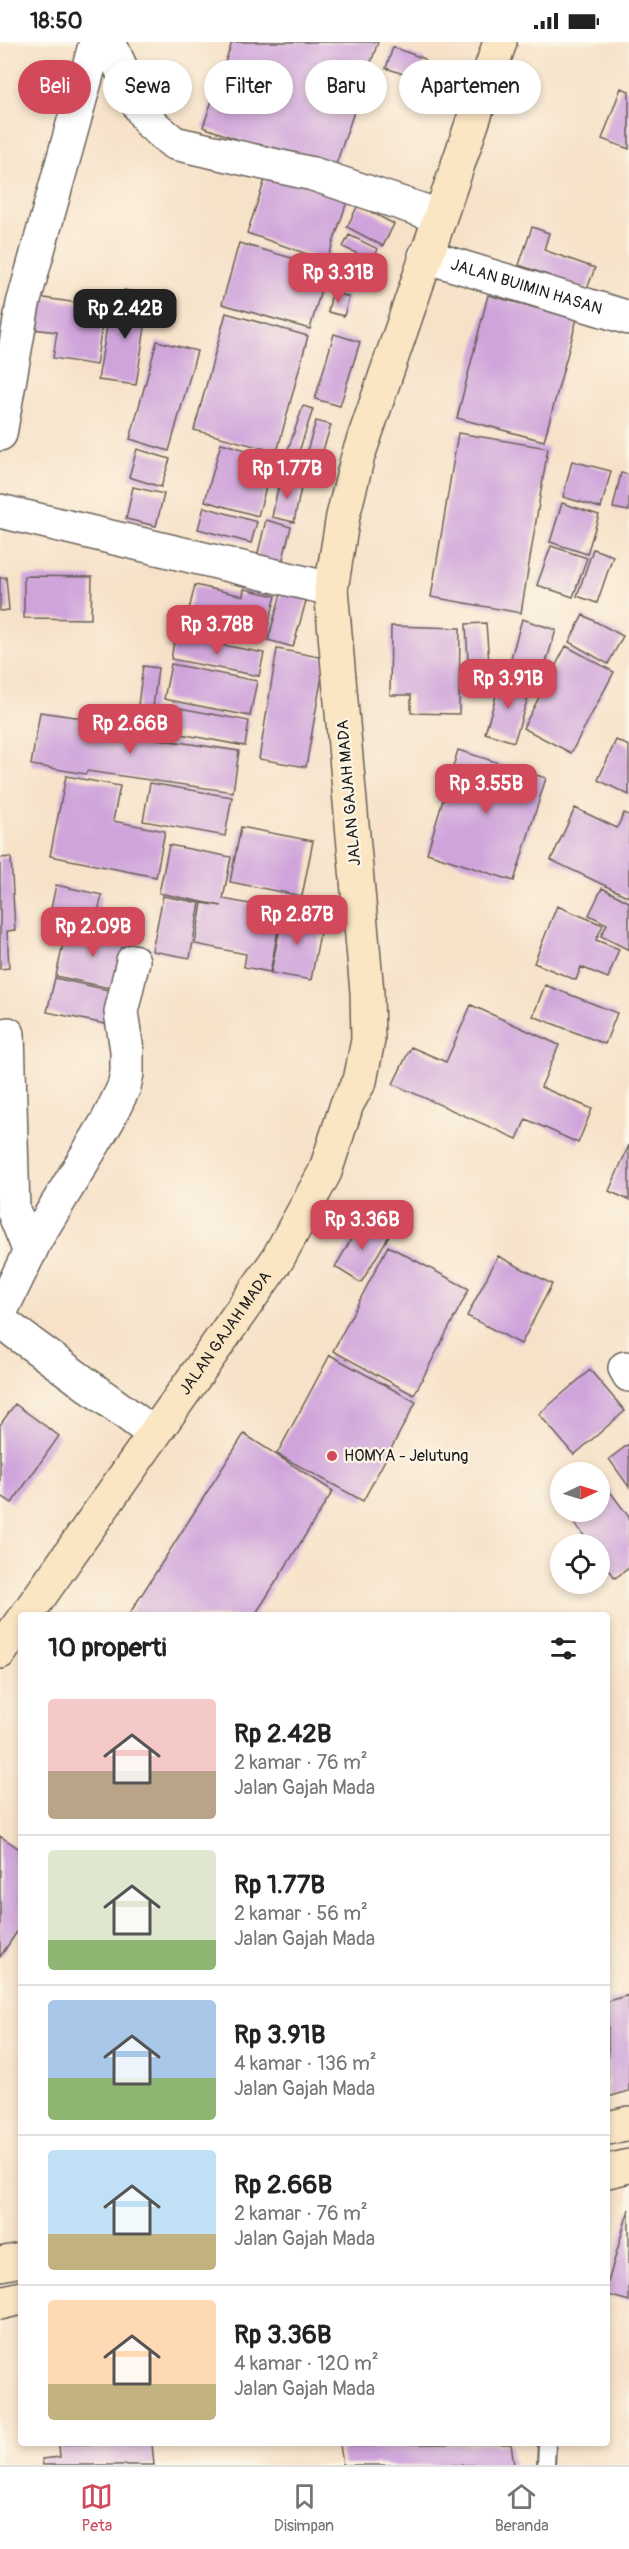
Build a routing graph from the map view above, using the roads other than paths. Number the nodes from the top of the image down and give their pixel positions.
1 (96, 42) edge
2 (109, 42) edge
3 (500, 42) edge
4 (439, 216) junction
5 (425, 256) junction
6 (629, 318) edge
7 (0, 434) edge
8 (0, 511) edge
9 (331, 590) junction
10 (133, 961) dead end
11 (8, 1034) dead end
12 (6, 1212) edge
13 (30, 1252) junction
14 (0, 1313) edge
15 (0, 1321) edge
16 (153, 1433) junction
17 (29, 1612) edge
18 (18, 1626) edge
19 (0, 1652) edge
20 (629, 2123) edge
21 (610, 2128) edge
22 (629, 2166) edge
23 (610, 2171) edge
24 (18, 2261) edge
25 (0, 2264) edge
26 (18, 2299) edge
27 (0, 2302) edge
28 (547, 2446) edge
29 (546, 2465) edge

1 - 7 street
2 - 4 street
3 - 4 main road, JALAN GAJAH MADA
4 - 5 main road, JALAN GAJAH MADA
5 - 6 street, JALAN BUIMIN HASAN
5 - 9 main road, JALAN GAJAH MADA
8 - 9 street
9 - 16 main road, JALAN GAJAH MADA
10 - 13 street
11 - 12 street
12 - 13 street
13 - 14 street
15 - 16 street
16 - 17 main road, JALAN GAJAH MADA
18 - 19 main road
20 - 21 main road
22 - 23 main road
24 - 25 main road
26 - 27 main road
28 - 29 lane

